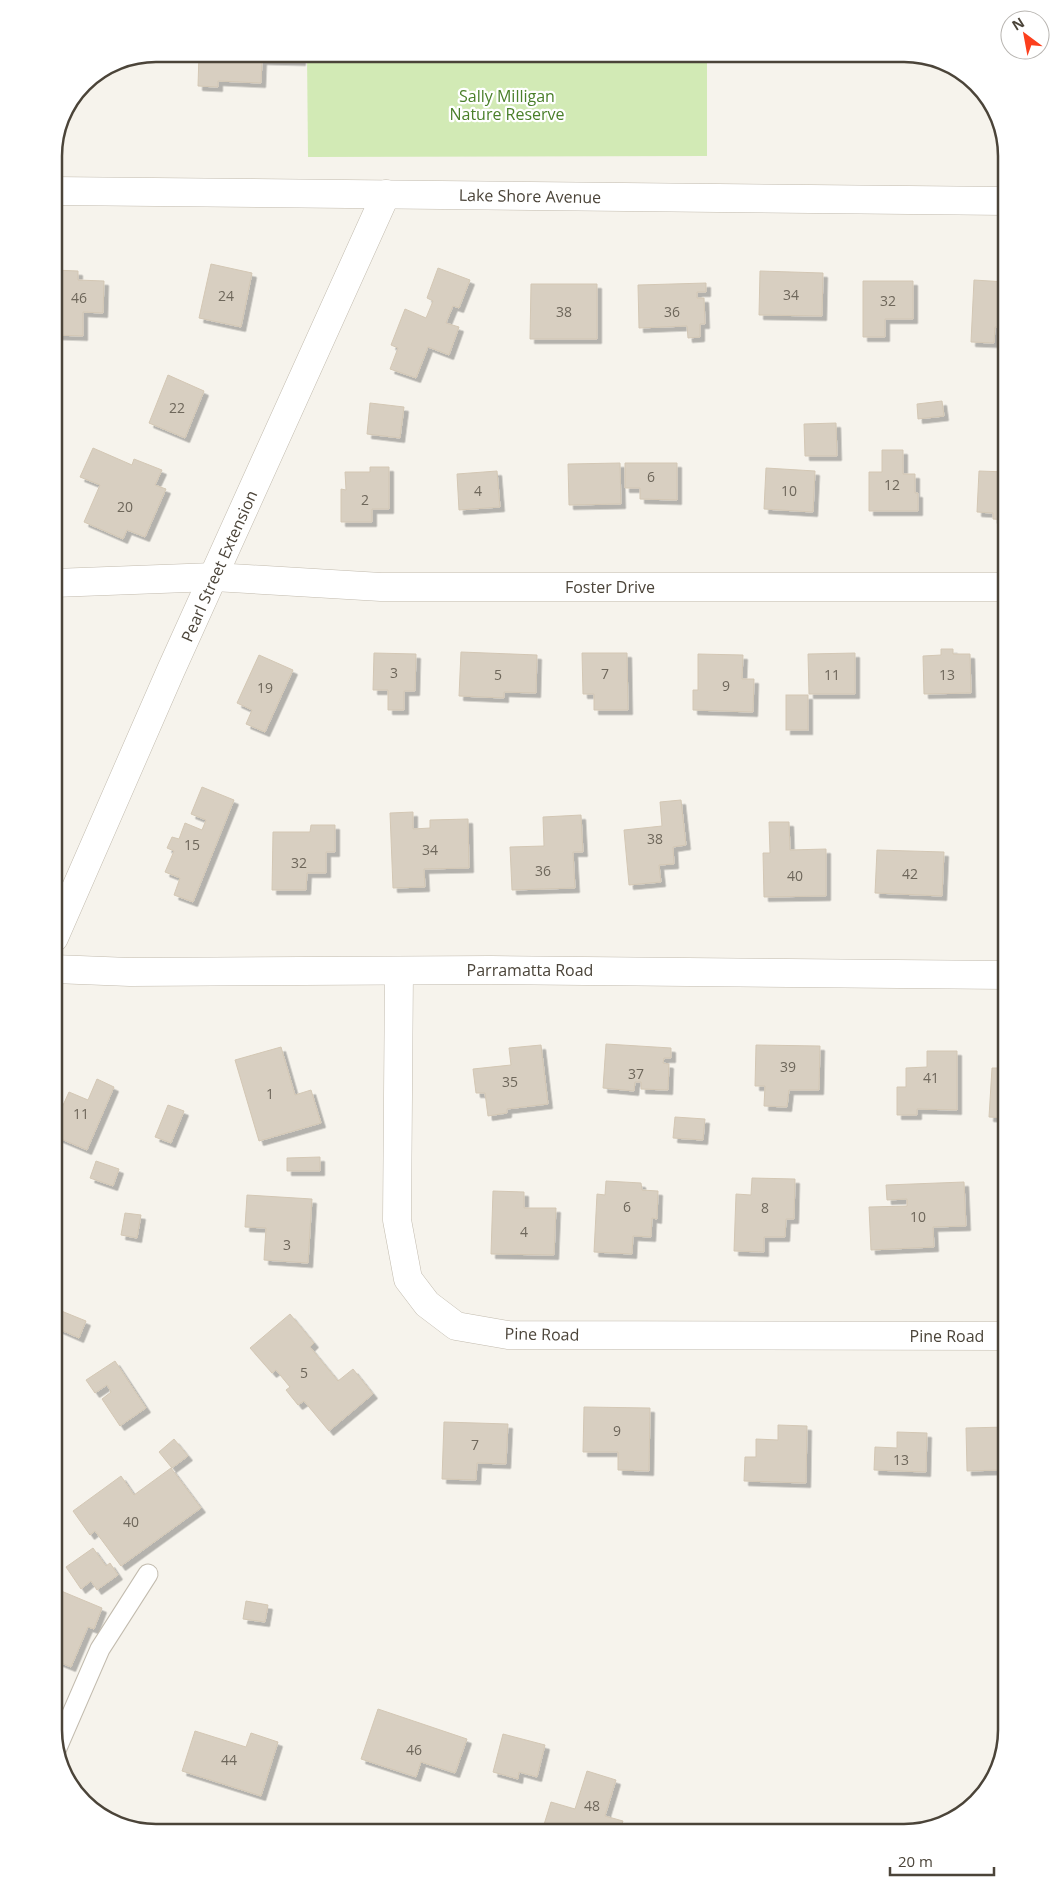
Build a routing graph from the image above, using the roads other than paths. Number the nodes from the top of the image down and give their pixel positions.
1 (63, 191) edge
2 (386, 194) junction
3 (998, 201) edge
4 (214, 577) junction
5 (63, 583) edge
6 (998, 587) edge
7 (63, 919) edge
8 (62, 969) edge
9 (399, 970) junction
10 (998, 975) edge
11 (998, 1336) edge
12 (148, 1574) dead end
13 (63, 1735) edge

1 - 2 street, Lake Shore Avenue
2 - 3 street, Lake Shore Avenue
2 - 4 street, Pearl Street Extension
4 - 5 street, Foster Drive
4 - 6 street, Foster Drive
4 - 7 street, Pearl Street Extension
8 - 9 street, Parramatta Road
9 - 10 street, Parramatta Road
9 - 11 street, Pine Road
12 - 13 lane

